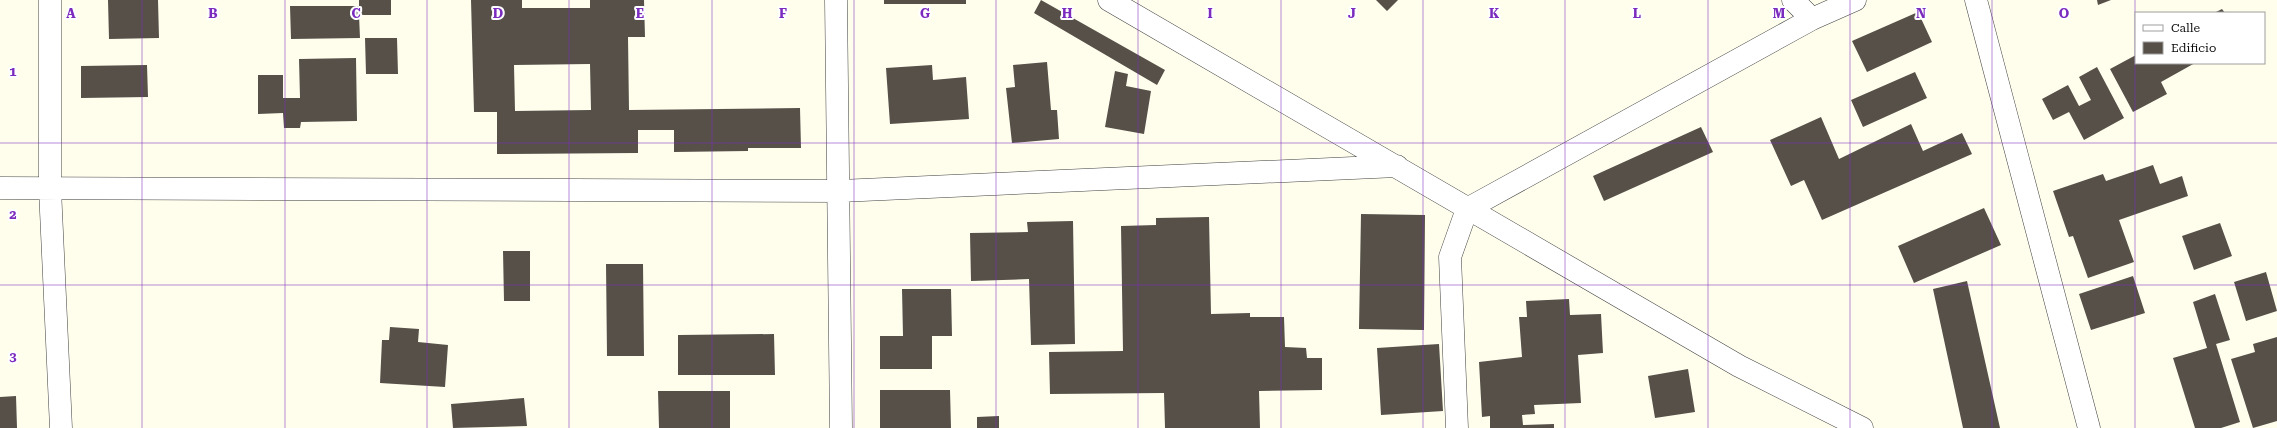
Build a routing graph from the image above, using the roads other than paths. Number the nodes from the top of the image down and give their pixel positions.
1 (50, 0) edge
2 (836, 0) edge
3 (1109, 0) edge
4 (1793, 0) edge
5 (1855, 0) edge
6 (1976, 0) edge
7 (1812, 19) junction
8 (1397, 166) junction
9 (0, 188) edge
10 (50, 189) junction
11 (840, 192) junction
12 (1468, 209) junction
13 (61, 428) edge
14 (841, 428) edge
15 (1457, 428) edge
16 (1862, 428) edge
17 (2089, 428) edge

1 - 10 street
2 - 11 street
3 - 8 street
4 - 7 street
5 - 7 street
6 - 17 street
7 - 12 street
8 - 11 street
8 - 12 street
9 - 10 street
10 - 11 street
10 - 13 street
11 - 14 street
12 - 15 street
12 - 16 street

